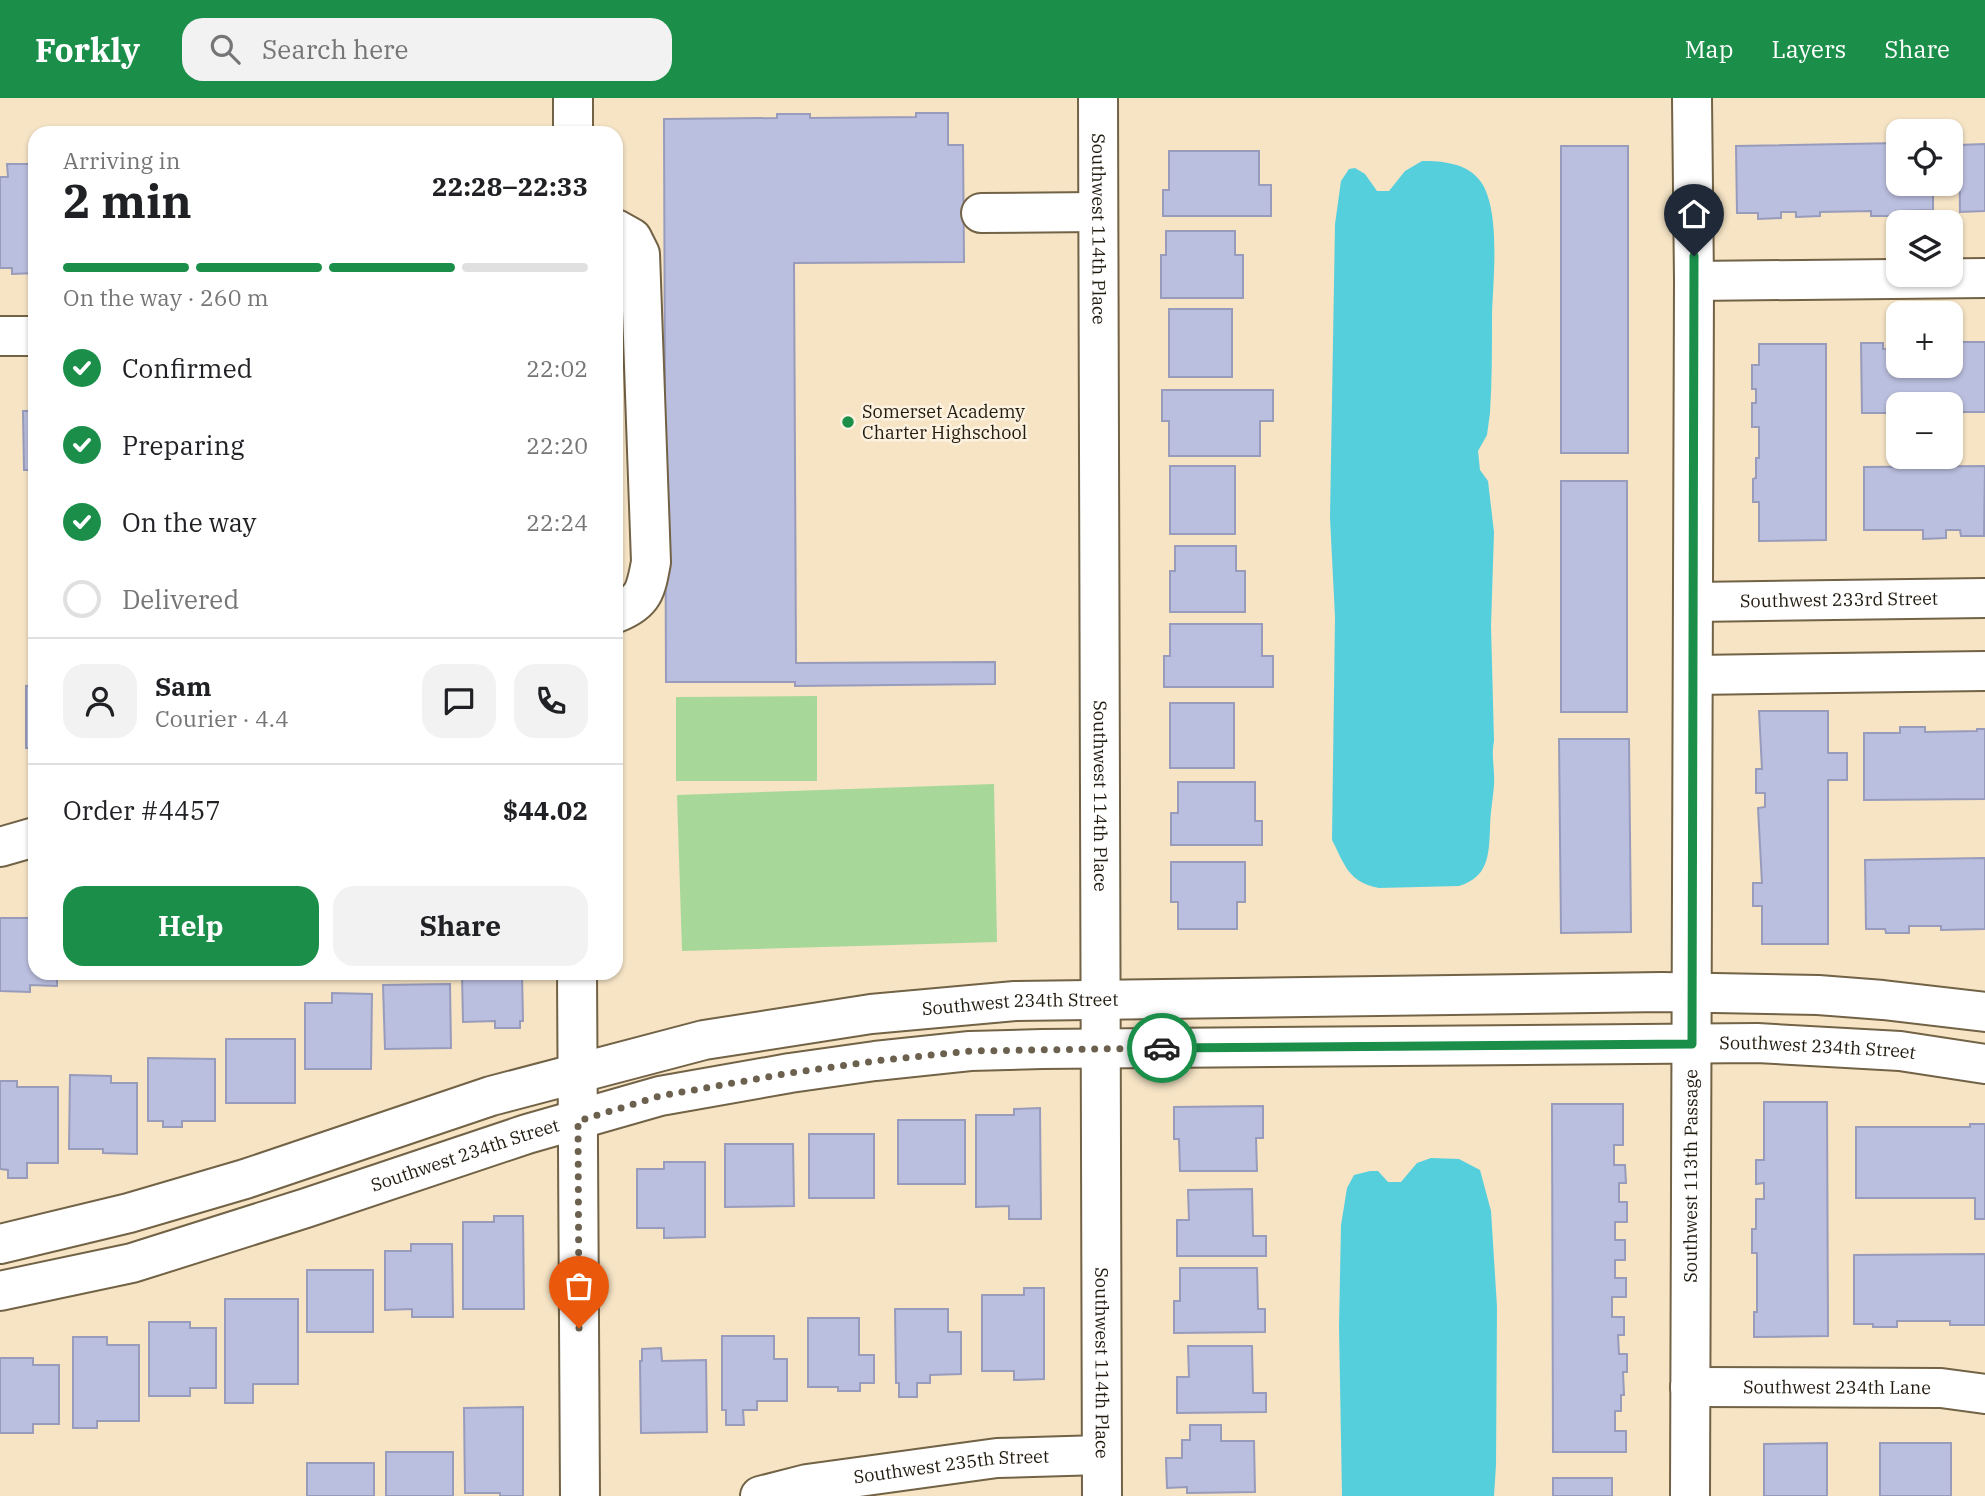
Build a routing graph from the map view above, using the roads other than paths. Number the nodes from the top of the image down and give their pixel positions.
1 (573, 98) edge
2 (1098, 98) edge
3 (1692, 98) edge
4 (573, 126) edge
5 (1097, 212) junction
6 (981, 213) dead end
7 (623, 233) edge
8 (1985, 278) edge
9 (1694, 281) junction
10 (0, 336) edge
11 (28, 336) edge
12 (1985, 598) edge
13 (1694, 602) junction
14 (623, 610) edge
15 (1985, 671) edge
16 (1694, 675) junction
17 (28, 839) edge
18 (0, 846) edge
19 (577, 980) edge
20 (1692, 992) junction
21 (1102, 1001) junction
22 (1985, 1012) edge
23 (1692, 1044) junction
24 (1101, 1049) junction
25 (1985, 1064) edge
26 (578, 1073) junction
27 (578, 1121) junction
28 (0, 1244) edge
29 (0, 1292) edge
30 (1690, 1387) junction
31 (1985, 1394) edge
32 (1101, 1455) junction
33 (580, 1496) edge
34 (760, 1496) edge
35 (1101, 1496) edge
36 (1690, 1496) edge

1 - 4 street
2 - 5 street, Southwest 114th Place
3 - 9 street, Southwest 113th Passage
5 - 6 street
5 - 21 street, Southwest 114th Place
7 - 14 street
8 - 9 street
9 - 13 street, Southwest 113th Passage
10 - 11 street
12 - 13 street, Southwest 233rd Street
13 - 16 street, Southwest 113th Passage
15 - 16 street
16 - 20 street, Southwest 113th Passage
17 - 18 street
19 - 26 street
20 - 21 street, Southwest 234th Street
20 - 22 street, Southwest 234th Street
20 - 23 street, Southwest 113th Passage
21 - 24 street, Southwest 114th Place
21 - 26 street, Southwest 234th Street
23 - 24 street, Southwest 234th Street
23 - 25 street, Southwest 234th Street
23 - 30 street, Southwest 113th Passage
24 - 27 street, Southwest 234th Street
24 - 32 street, Southwest 114th Place
26 - 27 street
26 - 28 street, Southwest 234th Street
27 - 29 street, Southwest 234th Street
27 - 33 street
30 - 31 street, Southwest 234th Lane
30 - 36 street, Southwest 113th Passage
32 - 34 street, Southwest 235th Street
32 - 35 street, Southwest 114th Place

